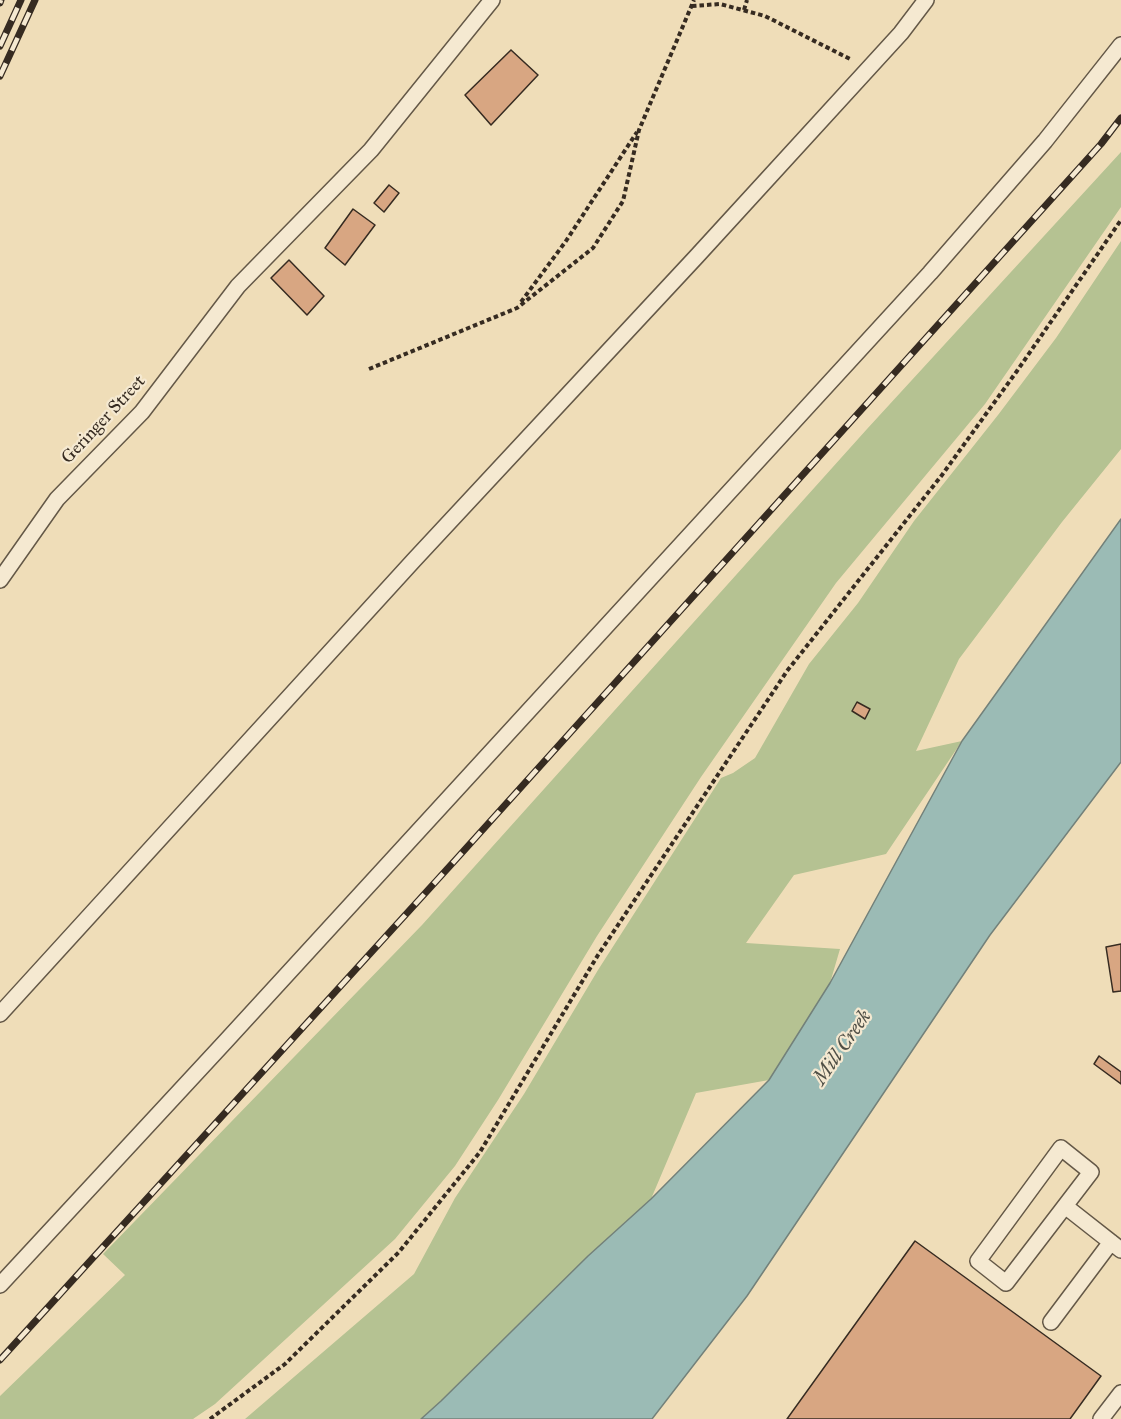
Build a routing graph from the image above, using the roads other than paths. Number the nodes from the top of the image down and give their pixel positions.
1 (492, 0) edge
2 (926, 0) edge
3 (1121, 45) edge
4 (0, 580) edge
5 (0, 1014) edge
6 (1065, 1206) junction
7 (1116, 1246) edge
8 (0, 1285) edge
9 (1051, 1323) dead end
10 (1121, 1393) edge
11 (1101, 1419) edge

1 - 4 lane, Geringer Street
2 - 5 lane
3 - 8 lane
6 - 6 lane
6 - 7 lane
7 - 9 lane
10 - 11 lane

